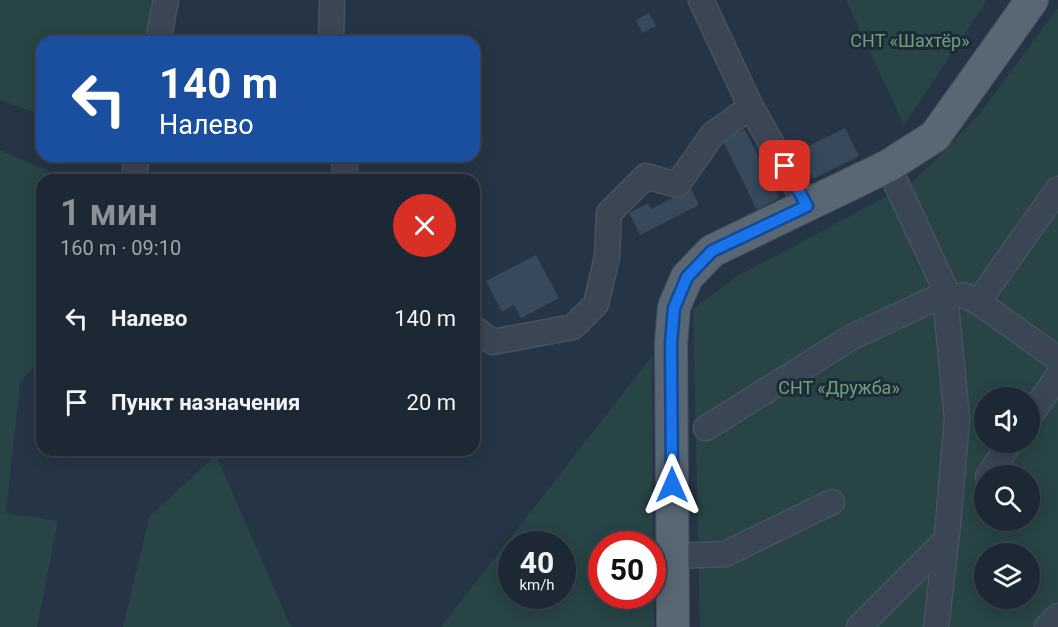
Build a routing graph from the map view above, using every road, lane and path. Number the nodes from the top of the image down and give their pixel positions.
1 (166, 0) edge
2 (332, 0) edge
3 (701, 0) edge
4 (1032, 0) edge
5 (159, 36) edge
6 (331, 36) edge
7 (751, 107) junction
8 (888, 166) junction
9 (1058, 189) edge
10 (807, 206) junction
11 (944, 290) junction
12 (978, 302) junction
13 (480, 332) edge
14 (1058, 359) edge
15 (1058, 376) edge
16 (1040, 401) edge
17 (706, 428) dead end
18 (832, 502) dead end
19 (946, 540) junction
20 (673, 556) junction
21 (1058, 616) edge
22 (673, 627) edge
23 (859, 627) edge
24 (936, 627) edge
25 (1047, 627) edge

1 - 5 lane
2 - 6 lane
3 - 7 lane
4 - 8 main road
7 - 10 lane
7 - 13 lane
8 - 10 main road
8 - 11 lane
9 - 12 lane
10 - 20 main road
11 - 12 lane
11 - 17 lane
11 - 19 lane
12 - 14 lane
15 - 16 lane
18 - 20 lane
19 - 23 lane
19 - 24 lane
20 - 22 main road
21 - 25 lane

